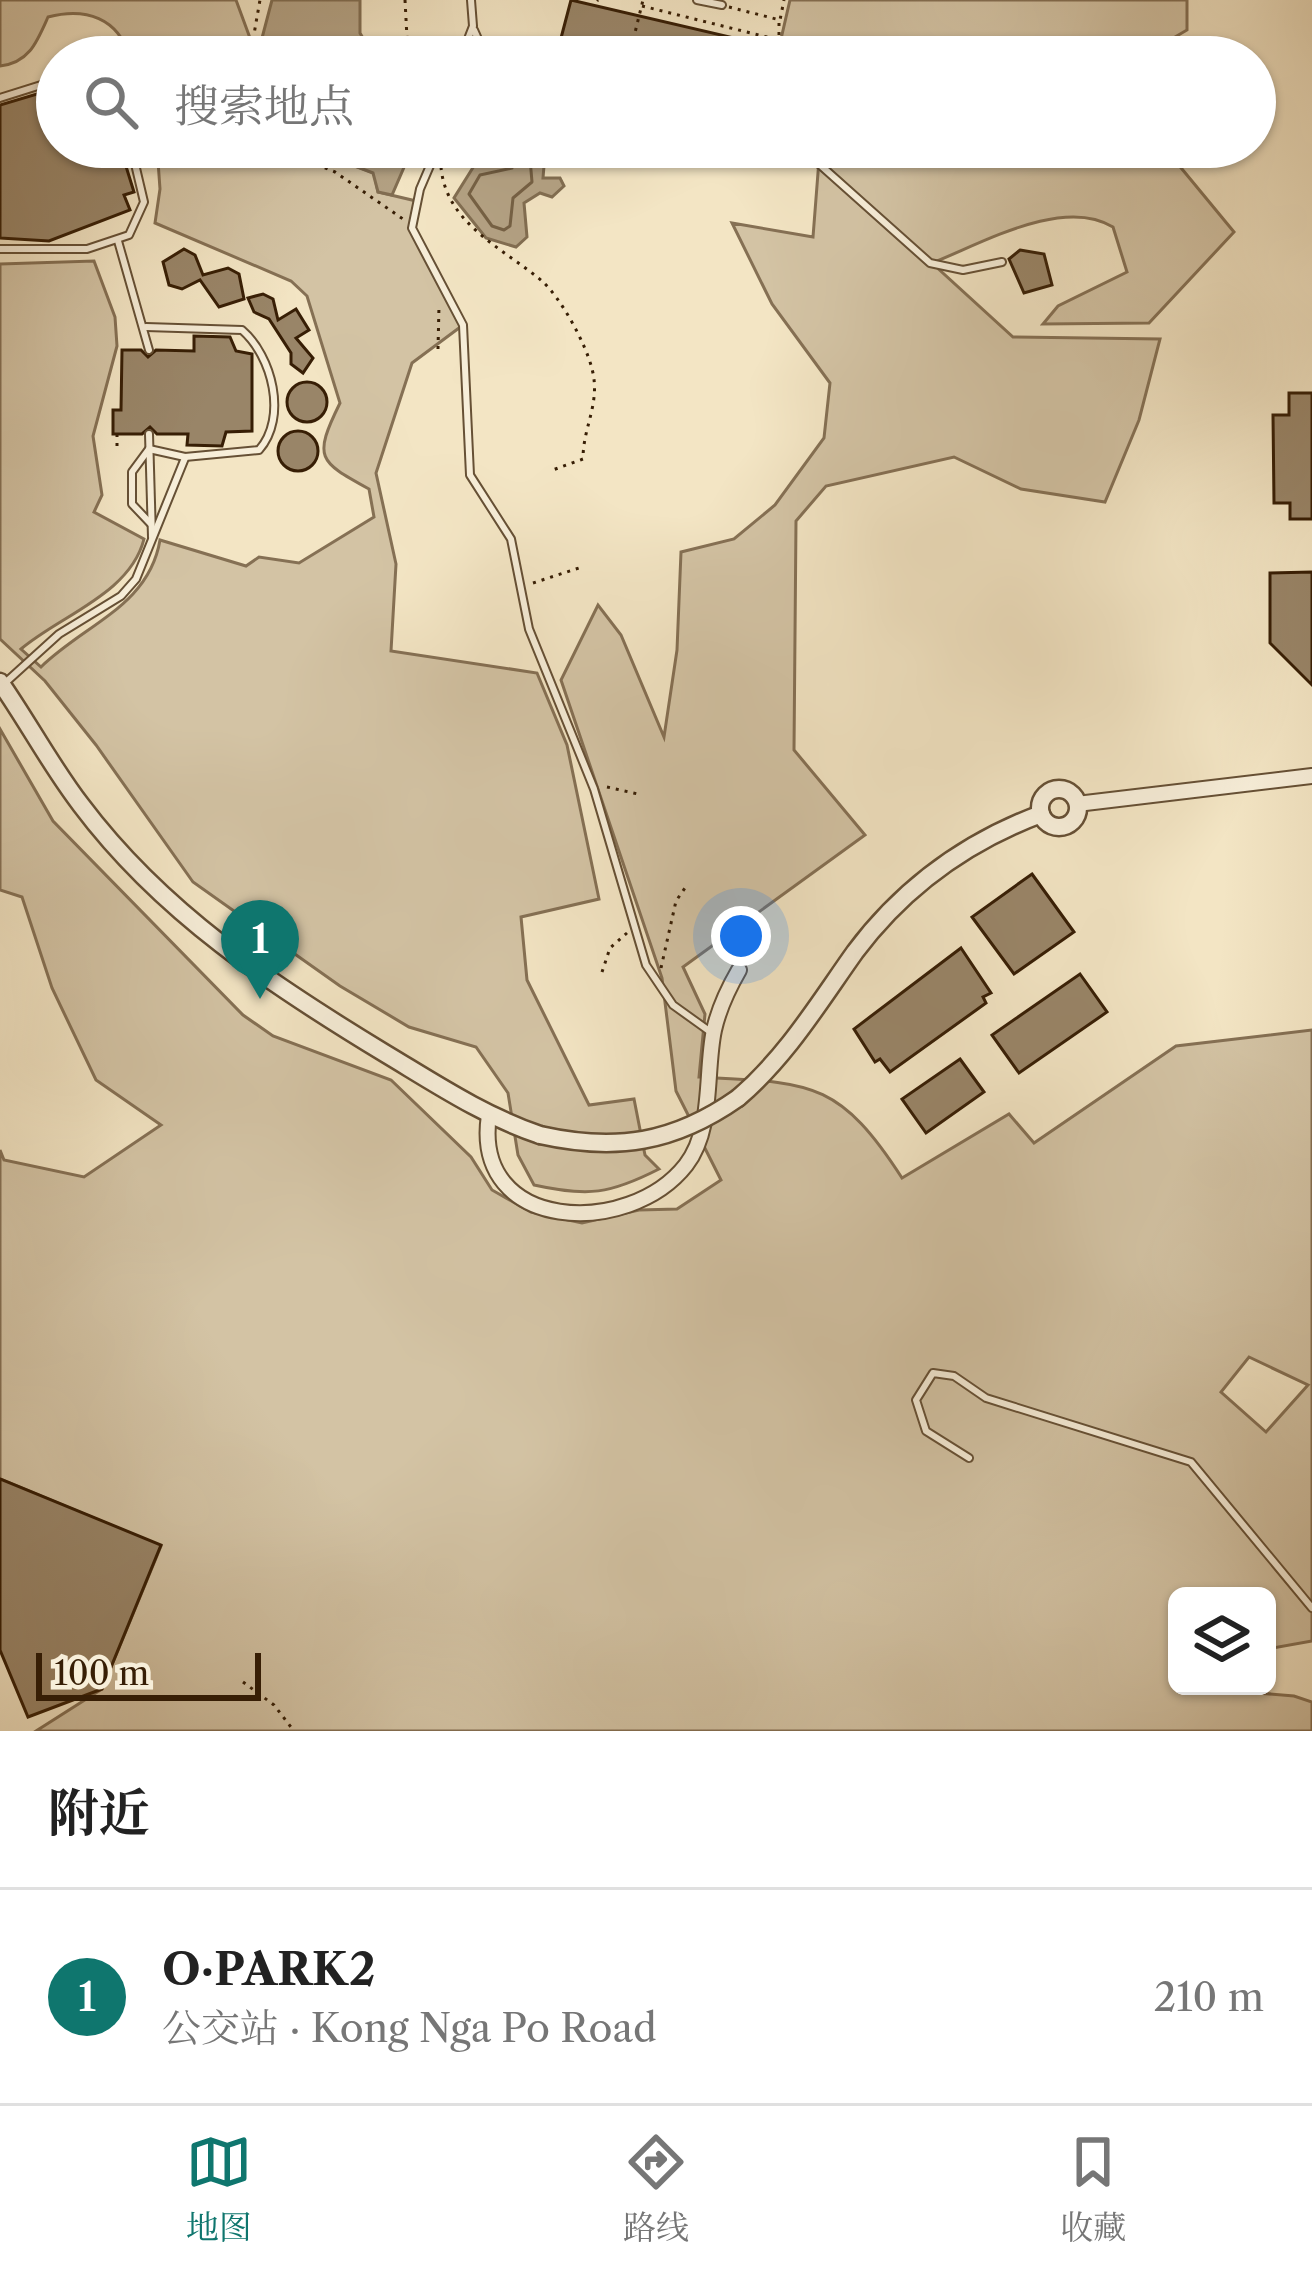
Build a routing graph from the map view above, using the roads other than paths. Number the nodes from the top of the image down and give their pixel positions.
1 (471, 0) edge
2 (697, 0) edge
3 (722, 5) road end
4 (473, 26) junction
5 (469, 36) edge
6 (477, 36) edge
7 (36, 87) edge
8 (0, 98) edge
9 (136, 168) edge
10 (429, 168) edge
11 (824, 168) edge
12 (118, 241) junction
13 (0, 249) edge
14 (1003, 262) dead end
15 (146, 327) junction
16 (149, 350) dead end
17 (149, 434) dead end
18 (149, 449) junction
19 (185, 457) junction
20 (151, 524) junction
21 (152, 540) junction
22 (1, 684) edge
23 (1312, 776) edge
24 (1077, 804) joint
25 (739, 970) dead end
26 (713, 1034) junction
27 (489, 1115) junction
28 (969, 1458) dead end
29 (1312, 1608) edge

1 - 4 lane
2 - 3 lane
4 - 5 lane
4 - 6 lane
7 - 8 lane
9 - 12 lane
10 - 26 lane
11 - 14 lane
12 - 13 lane
12 - 15 lane
15 - 16 lane
15 - 19 lane
17 - 18 lane
18 - 19 lane
18 - 20 lane
18 - 20 lane
19 - 21 lane
20 - 21 lane
21 - 22 lane
22 - 27 street
23 - 24 street
24 - 27 street, bridge
25 - 26 street
26 - 27 street
28 - 29 lane

